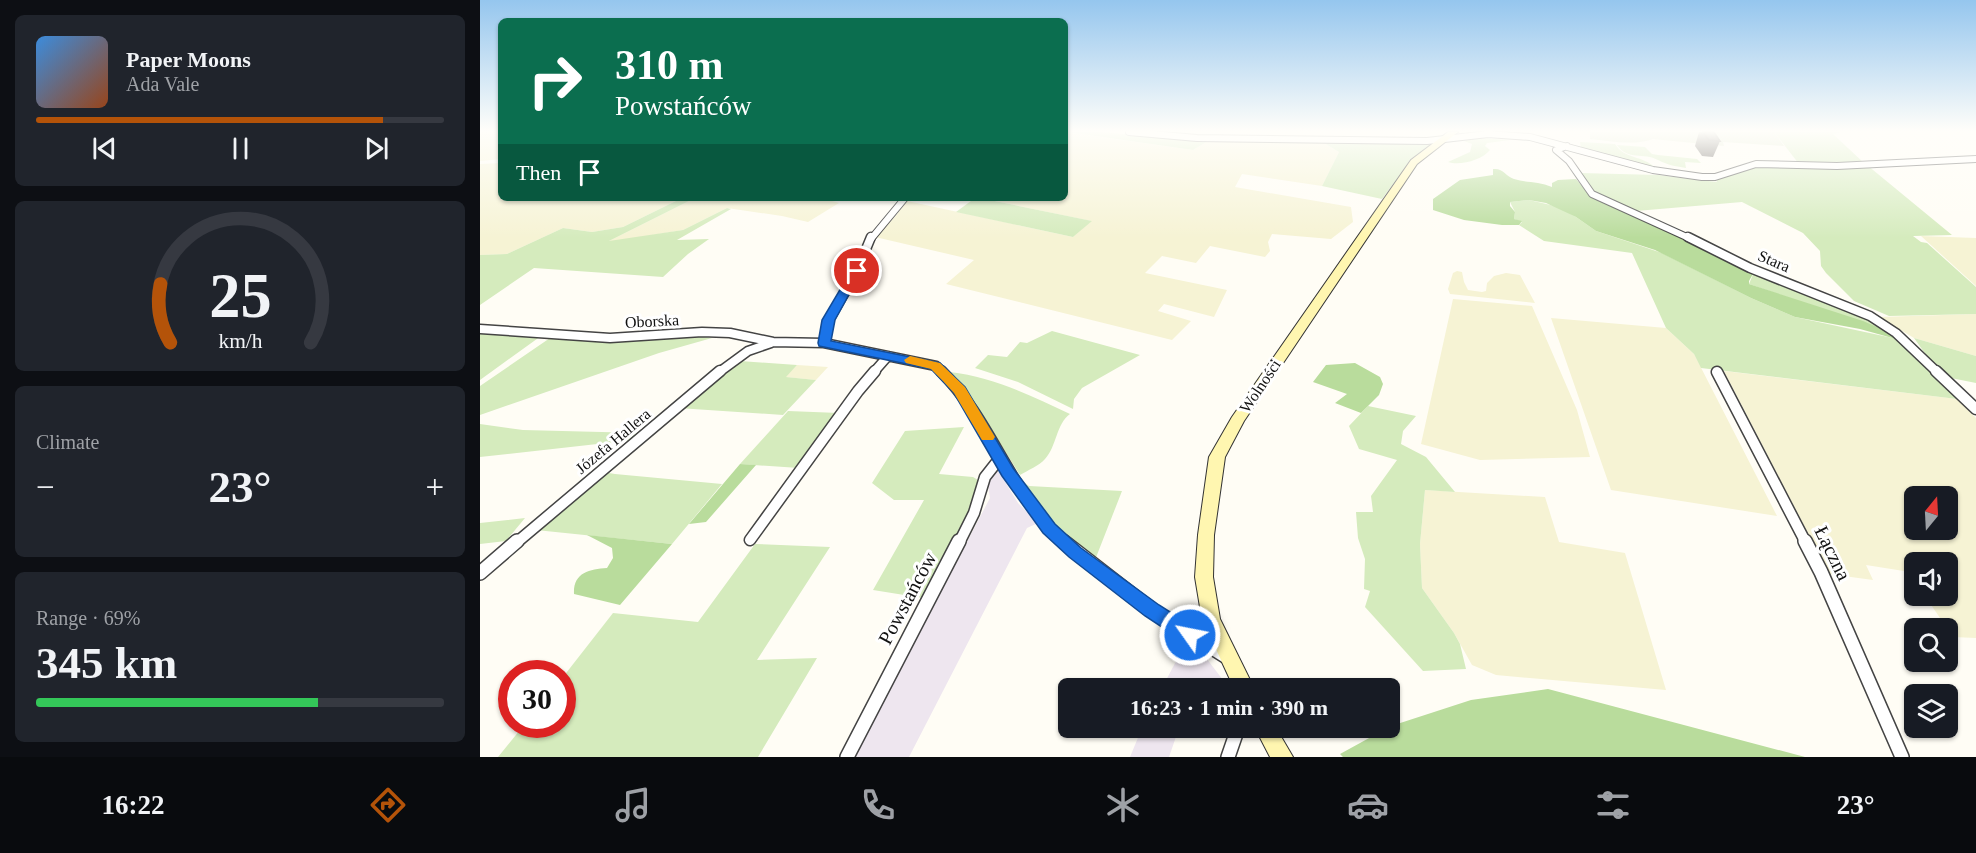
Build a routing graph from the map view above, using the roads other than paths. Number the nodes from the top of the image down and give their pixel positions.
1 (1410, 167) edge
2 (1573, 167) edge
3 (1644, 167) edge
4 (1746, 167) edge
5 (902, 201) edge
6 (480, 329) edge
7 (773, 342) junction
8 (824, 343) junction
9 (888, 356) junction
10 (1717, 372) dead end
11 (1976, 409) edge
12 (1000, 458) junction
13 (1008, 472) junction
14 (985, 477) junction
15 (750, 540) dead end
16 (480, 573) edge
17 (1227, 656) junction
18 (1239, 678) edge
19 (1235, 738) edge
20 (1271, 738) edge
21 (847, 757) edge
22 (1228, 757) edge
23 (1282, 757) edge
24 (1902, 757) edge

1 - 17 street, Wolności
2 - 11 street, Stara
3 - 4 street
5 - 8 street
6 - 7 street, Oborska
7 - 8 street, Oborska
7 - 16 street, Józefa Hallera
8 - 9 street
9 - 12 street
9 - 15 street
10 - 24 street, Łączna
12 - 13 street
12 - 14 street, Powstańców
13 - 14 street
13 - 17 street
14 - 21 street, Powstańców
17 - 18 street, Wolności
19 - 22 street
20 - 23 street

